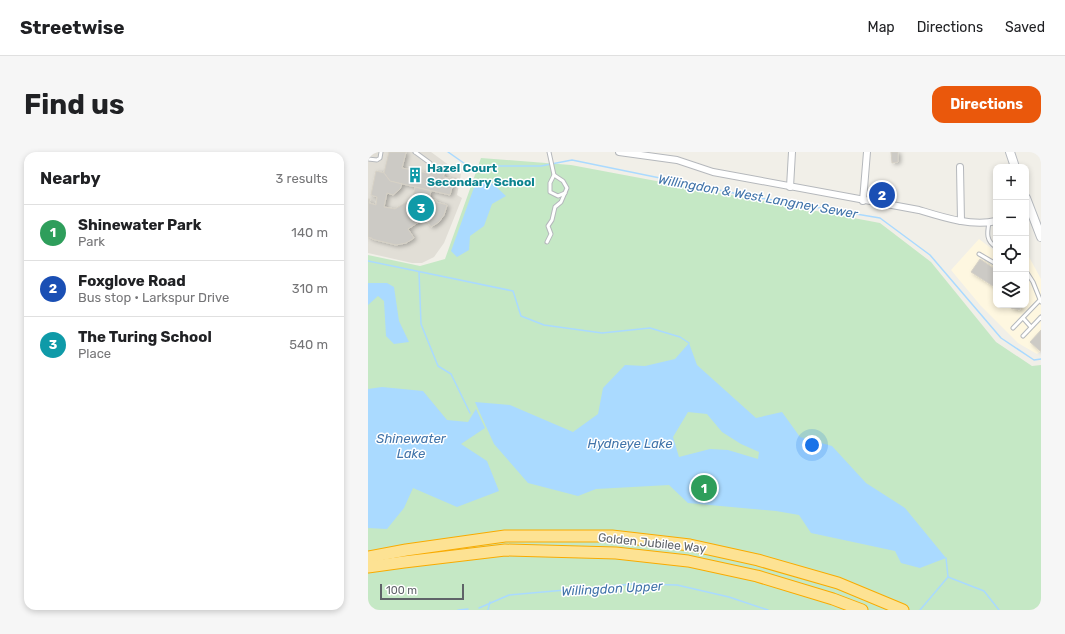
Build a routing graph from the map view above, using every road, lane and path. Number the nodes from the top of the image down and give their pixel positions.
1 (381, 152) edge
2 (415, 152) edge
3 (549, 152) edge
4 (619, 152) edge
5 (792, 152) edge
6 (867, 152) edge
7 (1010, 152) edge
8 (653, 154) edge
9 (368, 159) edge
10 (430, 163) dead end
11 (1014, 164) edge
12 (960, 167) dead end
13 (554, 175) junction
14 (790, 187) junction
15 (565, 193) junction
16 (863, 201) junction
17 (1029, 214) edge
18 (961, 221) junction
19 (993, 222) edge
20 (989, 223) junction
21 (1041, 237) edge
22 (547, 242) dead end
23 (993, 244) edge
24 (979, 254) dead end
25 (993, 262) edge
26 (1027, 272) edge
27 (1040, 301) edge
28 (1041, 317) edge
29 (1023, 318) junction
30 (1032, 327) junction
31 (1013, 328) dead end
32 (1023, 336) dead end
33 (368, 557) edge
34 (368, 567) edge
35 (862, 610) edge
36 (903, 610) edge

1 - 9 lane
2 - 10 lane
3 - 13 lane
4 - 8 street
5 - 14 street
6 - 16 street
7 - 11 main road
8 - 14 street
12 - 18 street
13 - 15 lane
13 - 15 lane
14 - 16 street
15 - 22 lane
16 - 18 street
17 - 21 main road
18 - 20 street
19 - 20 street
20 - 23 lane
24 - 25 lane
26 - 27 lane
27 - 29 lane
28 - 30 lane
29 - 30 lane
29 - 31 lane
30 - 32 lane
33 - 36 highway, Golden Jubilee Way
34 - 35 highway, Golden Jubilee Way

